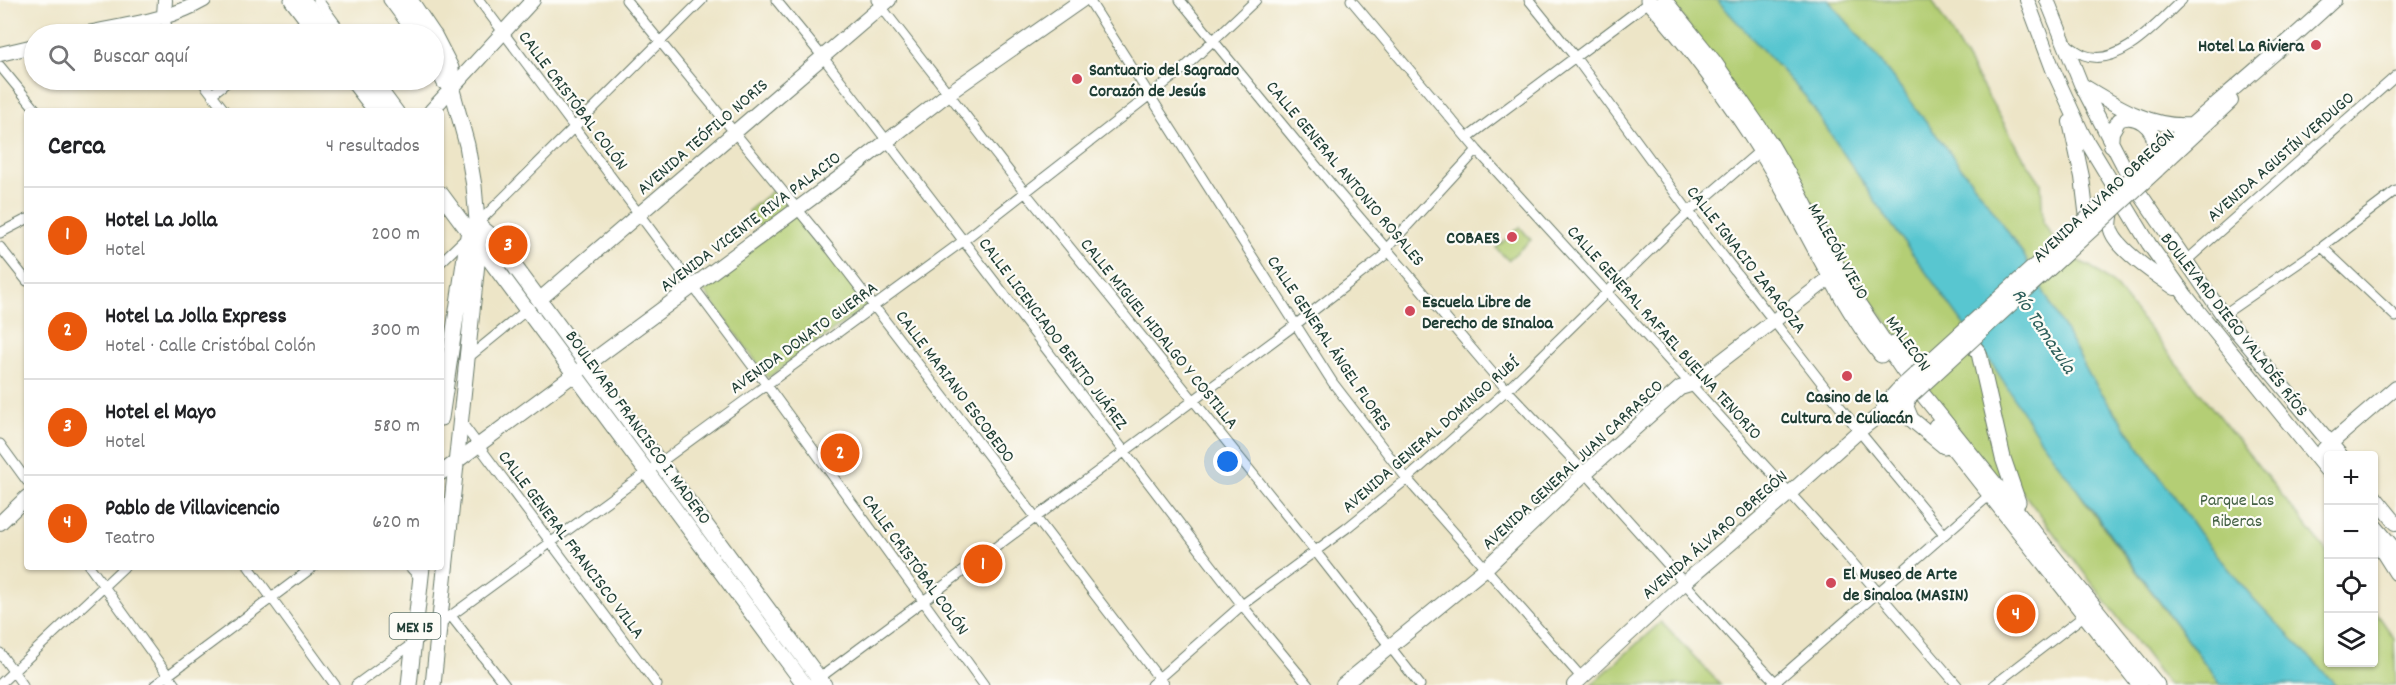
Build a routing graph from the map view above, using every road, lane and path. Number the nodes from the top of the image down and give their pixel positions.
1 (165, 0) edge
2 (204, 0) edge
3 (292, 0) edge
4 (304, 0) edge
5 (388, 0) edge
6 (398, 0) edge
7 (410, 0) edge
8 (479, 0) edge
9 (533, 0) edge
10 (626, 0) edge
11 (702, 0) edge
12 (776, 0) edge
13 (1082, 0) edge
14 (1089, 0) edge
15 (1180, 0) edge
16 (1256, 0) edge
17 (1351, 0) edge
18 (1528, 0) edge
19 (1653, 0) edge
20 (2027, 0) edge
21 (2047, 0) edge
22 (2182, 0) edge
23 (2334, 0) edge
24 (323, 2) edge
25 (882, 2) edge
26 (164, 16) junction
27 (307, 20) junction
28 (128, 24) edge
29 (166, 24) edge
30 (302, 24) edge
31 (310, 24) edge
32 (322, 24) edge
33 (337, 24) edge
34 (406, 24) edge
35 (416, 24) edge
36 (426, 24) edge
37 (502, 31) junction
38 (1215, 41) junction
39 (660, 42) junction
40 (2064, 42) junction
41 (24, 48) edge
42 (0, 54) edge
43 (444, 55) edge
44 (822, 56) junction
45 (1575, 57) junction
46 (0, 66) edge
47 (2262, 66) junction
48 (444, 73) edge
49 (2396, 76) edge
50 (2081, 84) junction
51 (444, 85) edge
52 (209, 90) edge
53 (217, 90) edge
54 (360, 90) edge
55 (370, 90) edge
56 (383, 90) edge
57 (452, 90) junction
58 (949, 93) junction
59 (212, 94) junction
60 (1150, 95) junction
61 (2067, 102) junction
62 (35, 108) edge
63 (223, 108) edge
64 (374, 108) edge
65 (384, 108) edge
66 (397, 108) edge
67 (434, 108) edge
68 (2190, 125) junction
69 (574, 128) junction
70 (735, 132) junction
71 (1467, 138) junction
72 (887, 140) junction
73 (2111, 145) junction
74 (1765, 146) junction
75 (1477, 150) junction
76 (2154, 165) junction
77 (2396, 191) edge
78 (1025, 192) junction
79 (444, 198) edge
80 (797, 209) junction
81 (1689, 212) junction
82 (2112, 212) junction
83 (639, 215) junction
84 (2086, 219) junction
85 (24, 220) edge
86 (0, 232) edge
87 (474, 234) junction
88 (963, 241) junction
89 (0, 247) edge
90 (2322, 247) junction
91 (1387, 248) junction
92 (444, 259) edge
93 (2186, 261) junction
94 (24, 277) edge
95 (1831, 277) junction
96 (693, 286) junction
97 (1607, 294) junction
98 (2186, 296) junction
99 (533, 304) junction
100 (874, 306) junction
101 (1862, 309) junction
102 (2223, 315) junction
103 (2396, 317) edge
104 (1775, 321) junction
105 (1295, 325) junction
106 (1970, 342) junction
107 (469, 357) junction
108 (1930, 362) junction
109 (581, 369) junction
110 (766, 384) junction
111 (1690, 385) junction
112 (444, 387) edge
113 (1507, 390) junction
114 (2395, 391) edge
115 (1905, 396) junction
116 (1193, 401) junction
117 (461, 422) junction
118 (1859, 431) junction
119 (2331, 443) junction
120 (0, 444) edge
121 (478, 445) junction
122 (1123, 451) junction
123 (2337, 451) edge
124 (2315, 456) junction
125 (458, 460) junction
126 (1965, 463) junction
127 (653, 467) junction
128 (2324, 467) edge
129 (444, 471) edge
130 (1585, 473) junction
131 (24, 477) edge
132 (1407, 479) junction
133 (1995, 491) junction
134 (1790, 494) junction
135 (2378, 499) edge
136 (24, 500) edge
137 (2378, 501) edge
138 (2396, 515) edge
139 (1036, 518) junction
140 (2025, 519) junction
141 (0, 523) edge
142 (2396, 523) edge
143 (2378, 531) edge
144 (1944, 534) junction
145 (550, 543) junction
146 (2378, 546) edge
147 (2396, 551) edge
148 (1316, 552) junction
149 (1486, 568) junction
150 (92, 570) edge
151 (121, 570) edge
152 (251, 570) edge
153 (309, 570) edge
154 (418, 571) edge
155 (2396, 573) edge
156 (1684, 583) junction
157 (104, 586) junction
158 (1879, 593) junction
159 (272, 598) junction
160 (922, 600) junction
161 (1242, 605) junction
162 (2085, 615) junction
163 (446, 620) junction
164 (413, 643) junction
165 (1391, 646) junction
166 (0, 653) edge
167 (2145, 669) junction
168 (13, 672) junction
169 (168, 675) junction
170 (1578, 681) edge
171 (814, 683) edge
172 (1158, 683) edge
173 (0, 684) edge
174 (1775, 684) edge
175 (23, 685) edge
176 (155, 685) edge
177 (175, 685) edge
178 (336, 685) edge
179 (356, 685) edge
180 (409, 685) edge
181 (434, 685) edge
182 (505, 685) edge
183 (657, 685) edge
184 (984, 685) edge
185 (1308, 685) edge
186 (1343, 685) edge
187 (1420, 685) edge
188 (1957, 685) edge
189 (1994, 685) edge
190 (2140, 685) edge
191 (2157, 685) edge
192 (2164, 685) edge

1 - 26 main road
2 - 26 main road
3 - 27 main road
4 - 32 main road
5 - 34 street
6 - 35 main road
7 - 36 main road, MEX 15
8 - 37 street, CALLE CRISTÓBAL COLÓN
9 - 37 main road
10 - 39 street, CALLE MARIANO ESCOBEDO
11 - 39 street
12 - 44 street, CALLE LICENCIADO BENITO JUÁREZ
13 - 58 main road, AVENIDA VICENTE RIVA PALACIO
14 - 60 street, CALLE GENERAL ÁNGEL FLORES
15 - 38 street, CALLE GENERAL ANTONIO ROSALES
16 - 38 street, AVENIDA DONATO GUERRA
17 - 71 street, CALLE GENERAL RAFAEL BUELNA TENORIO
18 - 45 street, CALLE IGNACIO ZARAGOZA
19 - 45 street
19 - 74 main road, MALECÓN
20 - 61 main road, BOULEVARD DIEGO VALADÉS RÍOS
21 - 40 main road, BOULEVARD DIEGO VALADÉS RÍOS
22 - 40 street
23 - 47 main road, AVENIDA ÁLVARO OBREGÓN
24 - 33 street
25 - 44 main road, AVENIDA TEÓFILO NORIS
25 - 58 street, CALLE MIGUEL HIDALGO Y COSTILLA
26 - 28 main road
26 - 29 street
27 - 30 street
27 - 31 main road
37 - 57 main road
37 - 69 street, CALLE CRISTÓBAL COLÓN
38 - 60 street, AVENIDA DONATO GUERRA
38 - 91 street, CALLE GENERAL ANTONIO ROSALES
39 - 69 street
39 - 70 street, CALLE MARIANO ESCOBEDO
40 - 50 main road, BOULEVARD DIEGO VALADÉS RÍOS
41 - 42 main road
43 - 57 main road, MEX 15
44 - 70 main road, AVENIDA TEÓFILO NORIS
44 - 72 street, CALLE LICENCIADO BENITO JUÁREZ
45 - 71 street
45 - 81 street, CALLE IGNACIO ZARAGOZA
46 - 62 street
47 - 68 main road, AVENIDA ÁLVARO OBREGÓN
47 - 76 main road, AVENIDA ÁLVARO OBREGÓN
48 - 57 main road
49 - 93 street, AVENIDA AGUSTÍN VERDUGO
50 - 68 main road
50 - 73 main road, BOULEVARD DIEGO VALADÉS RÍOS
51 - 57 street
52 - 59 street
53 - 59 street
54 - 64 main road
55 - 65 main road
56 - 66 street
57 - 67 main road
57 - 87 main road, MEX 15
58 - 72 main road, AVENIDA VICENTE RIVA PALACIO
58 - 78 street, CALLE MIGUEL HIDALGO Y COSTILLA
59 - 63 street
60 - 78 street, AVENIDA DONATO GUERRA
60 - 105 street, CALLE GENERAL ÁNGEL FLORES
61 - 84 main road
61 - 98 main road, BOULEVARD DIEGO VALADÉS RÍOS
68 - 76 main road, AVENIDA ÁLVARO OBREGÓN
69 - 83 street, CALLE CRISTÓBAL COLÓN
69 - 87 street
70 - 80 street, CALLE MARIANO ESCOBEDO
70 - 83 main road, AVENIDA TEÓFILO NORIS
71 - 75 street, CALLE GENERAL RAFAEL BUELNA TENORIO
72 - 80 main road, AVENIDA VICENTE RIVA PALACIO
72 - 88 street, CALLE LICENCIADO BENITO JUÁREZ
73 - 76 main road
73 - 93 main road, BOULEVARD DIEGO VALADÉS RÍOS
74 - 81 street, AVENIDA GENERAL DOMINGO RUBÍ
74 - 95 main road, MALECÓN VIEJO
74 - 101 main road, MALECÓN
75 - 91 street
75 - 97 street, CALLE GENERAL RAFAEL BUELNA TENORIO
76 - 82 main road, AVENIDA ÁLVARO OBREGÓN, bridge
76 - 84 main road, AVENIDA ÁLVARO OBREGÓN, bridge
77 - 90 street
78 - 88 street, AVENIDA DONATO GUERRA
78 - 116 street, CALLE MIGUEL HIDALGO Y COSTILLA
79 - 87 main road, BOULEVARD FRANCISCO I. MADERO
80 - 96 main road, AVENIDA VICENTE RIVA PALACIO
80 - 100 street, CALLE MARIANO ESCOBEDO
81 - 97 street, AVENIDA GENERAL DOMINGO RUBÍ
81 - 104 street, CALLE IGNACIO ZARAGOZA
82 - 98 main road
82 - 106 main road, AVENIDA ÁLVARO OBREGÓN, bridge
83 - 96 street, CALLE CRISTÓBAL COLÓN
83 - 99 main road, AVENIDA TEÓFILO NORIS
84 - 108 main road, AVENIDA ÁLVARO OBREGÓN, bridge
85 - 86 street
87 - 92 street
87 - 99 main road, BOULEVARD FRANCISCO I. MADERO
87 - 107 main road, MEX 15
87 - 112 main road, MEX 15
88 - 100 street, AVENIDA DONATO GUERRA
88 - 122 street, CALLE LICENCIADO BENITO JUÁREZ
89 - 94 street
90 - 102 street
90 - 103 street
91 - 105 street
91 - 113 street, CALLE GENERAL ANTONIO ROSALES
93 - 102 main road, BOULEVARD DIEGO VALADÉS RÍOS
95 - 104 main road, AVENIDA GENERAL JUAN CARRASCO
95 - 126 main road, MALECÓN VIEJO
96 - 109 main road, AVENIDA VICENTE RIVA PALACIO
96 - 110 street, CALLE CRISTÓBAL COLÓN
97 - 111 street, CALLE GENERAL RAFAEL BUELNA TENORIO
97 - 113 street, AVENIDA GENERAL DOMINGO RUBÍ
98 - 124 main road, BOULEVARD DIEGO VALADÉS RÍOS
99 - 107 street
99 - 109 main road, BOULEVARD FRANCISCO I. MADERO
100 - 110 street, AVENIDA DONATO GUERRA
100 - 139 street, CALLE MARIANO ESCOBEDO
101 - 108 main road
101 - 133 main road, MALECÓN
102 - 119 main road, BOULEVARD DIEGO VALADÉS RÍOS
104 - 111 main road, AVENIDA GENERAL JUAN CARRASCO
104 - 118 street, CALLE IGNACIO ZARAGOZA
105 - 116 street
105 - 132 street, CALLE GENERAL ÁNGEL FLORES
106 - 115 main road, AVENIDA ÁLVARO OBREGÓN, bridge
106 - 140 main road
107 - 117 main road, MEX 15
108 - 115 main road, AVENIDA ÁLVARO OBREGÓN, bridge
109 - 121 main road, AVENIDA VICENTE RIVA PALACIO
109 - 127 main road, BOULEVARD FRANCISCO I. MADERO
110 - 127 street, AVENIDA DONATO GUERRA
110 - 160 street, CALLE CRISTÓBAL COLÓN
111 - 130 main road, AVENIDA GENERAL JUAN CARRASCO
111 - 134 street, CALLE GENERAL RAFAEL BUELNA TENORIO
113 - 130 street, CALLE GENERAL ANTONIO ROSALES
113 - 132 street, AVENIDA GENERAL DOMINGO RUBÍ
114 - 119 main road
115 - 118 main road, AVENIDA ÁLVARO OBREGÓN
115 - 126 main road
116 - 122 street
116 - 148 street, CALLE MIGUEL HIDALGO Y COSTILLA
117 - 121 street, CALLE GENERAL FRANCISCO VILLA
117 - 125 main road, MEX 15
118 - 134 main road, AVENIDA ÁLVARO OBREGÓN
118 - 144 street, CALLE IGNACIO ZARAGOZA
119 - 123 main road, BOULEVARD DIEGO VALADÉS RÍOS
119 - 124 main road
120 - 131 street
121 - 125 main road, AVENIDA VICENTE RIVA PALACIO
121 - 145 street, CALLE GENERAL FRANCISCO VILLA
122 - 139 street
122 - 161 street, CALLE LICENCIADO BENITO JUÁREZ
124 - 128 main road, BOULEVARD DIEGO VALADÉS RÍOS
125 - 129 main road, AVENIDA VICENTE RIVA PALACIO
125 - 163 main road, MEX 15
126 - 133 main road, MALECÓN VIEJO
127 - 145 street, AVENIDA DONATO GUERRA
127 - 171 main road, BOULEVARD FRANCISCO I. MADERO
130 - 149 main road, AVENIDA GENERAL JUAN CARRASCO
130 - 156 street, CALLE GENERAL ANTONIO ROSALES
132 - 148 street, AVENIDA GENERAL DOMINGO RUBÍ
132 - 149 street, CALLE GENERAL ÁNGEL FLORES
133 - 140 main road, MALECÓN
133 - 144 street
133 - 162 main road, MALECÓN VIEJO
134 - 156 main road, AVENIDA ÁLVARO OBREGÓN
134 - 158 street, CALLE GENERAL RAFAEL BUELNA TENORIO
135 - 138 main road
136 - 141 main road
137 - 142 main road
139 - 160 street
139 - 172 street, CALLE MARIANO ESCOBEDO
140 - 167 main road, MALECÓN
143 - 147 main road
144 - 158 street
145 - 163 street, AVENIDA DONATO GUERRA
145 - 183 street, CALLE GENERAL FRANCISCO VILLA
146 - 155 main road
148 - 161 street, AVENIDA GENERAL DOMINGO RUBÍ
148 - 165 street, CALLE MIGUEL HIDALGO Y COSTILLA
149 - 165 main road, AVENIDA GENERAL JUAN CARRASCO
149 - 170 street, CALLE GENERAL ÁNGEL FLORES
150 - 157 street
151 - 157 street
152 - 159 street
153 - 159 street
154 - 164 main road, MEX 15
156 - 170 main road, AVENIDA ÁLVARO OBREGÓN
156 - 174 street, CALLE GENERAL ANTONIO ROSALES
157 - 168 street
157 - 169 street
158 - 174 street
158 - 188 street, CALLE GENERAL RAFAEL BUELNA TENORIO
159 - 169 street
159 - 178 street
160 - 171 street
160 - 184 street, CALLE CRISTÓBAL COLÓN
161 - 172 street, AVENIDA GENERAL DOMINGO RUBÍ
161 - 185 street, CALLE LICENCIADO BENITO JUÁREZ
162 - 189 street
162 - 190 main road, MALECÓN VIEJO
163 - 164 street, AVENIDA DONATO GUERRA
163 - 181 main road, MEX 15
163 - 182 street
164 - 179 street, AVENIDA DONATO GUERRA
164 - 180 main road, MEX 15
165 - 186 main road, AVENIDA GENERAL JUAN CARRASCO
165 - 187 street, CALLE MIGUEL HIDALGO Y COSTILLA
166 - 168 street
167 - 191 main road, MALECÓN
167 - 192 main road
168 - 173 street
168 - 175 street
169 - 176 street
169 - 177 street

